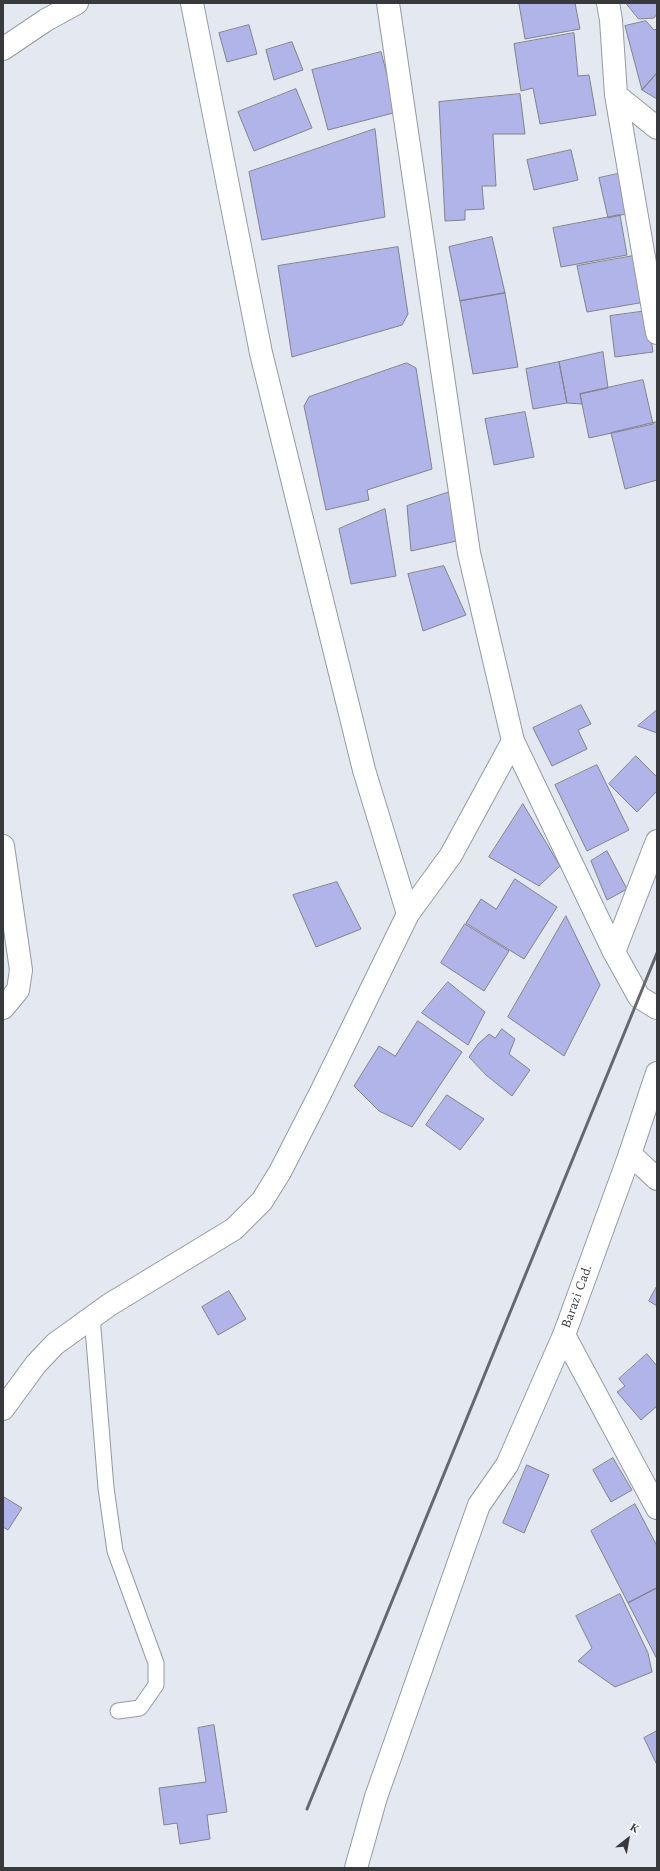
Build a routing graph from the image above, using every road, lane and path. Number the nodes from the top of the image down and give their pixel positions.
1 (77, 3) edge
2 (192, 3) edge
3 (388, 3) edge
4 (608, 3) edge
5 (3, 49) edge
6 (616, 95) junction
7 (657, 128) edge
8 (657, 333) edge
9 (513, 741) junction
10 (657, 841) edge
11 (4, 852) edge
12 (408, 914) junction
13 (614, 952) junction
14 (3, 1008) edge
15 (657, 1008) edge
16 (657, 1073) edge
17 (630, 1154) junction
18 (657, 1180) edge
19 (92, 1316) junction
20 (564, 1335) junction
21 (3, 1409) edge
22 (657, 1508) edge
23 (118, 1711) dead end
24 (356, 1868) edge

1 - 5 street
2 - 12 street
3 - 9 street
4 - 6 street
6 - 7 street
6 - 8 street
9 - 12 street
9 - 13 street
10 - 13 street
11 - 14 street
12 - 19 street
13 - 15 street
16 - 17 street, Barazi Cad.
17 - 18 street
17 - 20 street, Barazi Cad.
19 - 21 street
19 - 23 lane
20 - 22 street, Barazi Cad.
20 - 24 street

